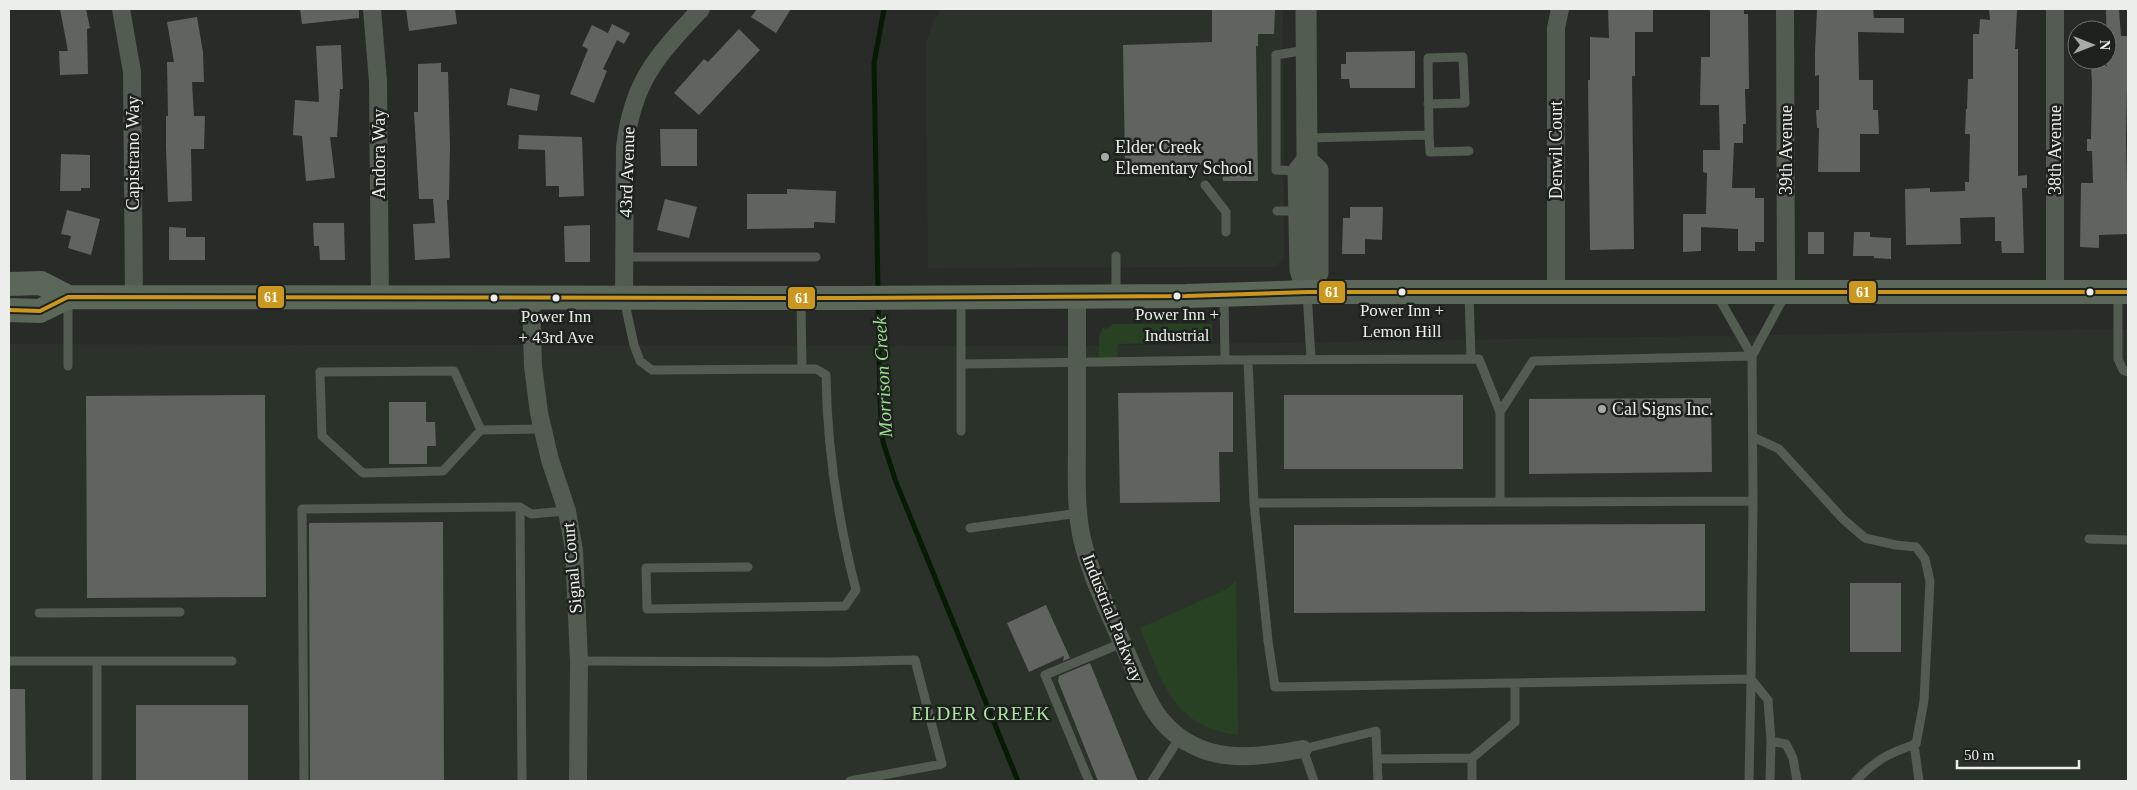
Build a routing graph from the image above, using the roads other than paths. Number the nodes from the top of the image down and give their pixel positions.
1 (121, 9) edge
2 (372, 9) edge
3 (701, 9) edge
4 (1306, 9) edge
5 (1560, 9) edge
6 (1785, 9) edge
7 (2055, 9) edge
8 (1306, 50) junction
9 (1428, 104) junction
10 (1429, 135) junction
11 (1308, 138) junction
12 (1469, 151) dead end
13 (1308, 167) junction
14 (1205, 185) dead end
15 (1277, 211) dead end
16 (1299, 211) junction
17 (1226, 232) dead end
18 (1116, 256) dead end
19 (625, 257) junction
20 (816, 257) dead end
21 (9, 284) edge
22 (1308, 292) junction
23 (1469, 292) junction
24 (1556, 292) junction
25 (1716, 292) junction
26 (1786, 292) junction
27 (2055, 292) junction
28 (2123, 292) edge
29 (1224, 295) junction
30 (1116, 296) junction
31 (961, 297) junction
32 (1077, 297) junction
33 (68, 298) junction
34 (134, 298) junction
35 (624, 298) junction
36 (801, 298) junction
37 (380, 299) junction
38 (531, 299) junction
39 (9, 310) edge
40 (1752, 356) junction
41 (1311, 359) junction
42 (1471, 359) junction
43 (1224, 360) junction
44 (1248, 360) junction
45 (1077, 363) junction
46 (961, 364) junction
47 (68, 366) dead end
48 (802, 369) junction
49 (2128, 372) edge
50 (1500, 412) junction
51 (543, 429) junction
52 (481, 430) junction
53 (961, 431) dead end
54 (1752, 437) junction
55 (1500, 502) junction
56 (1753, 502) junction
57 (1254, 503) junction
58 (520, 507) junction
59 (567, 511) junction
60 (1079, 513) junction
61 (970, 528) dead end
62 (2089, 539) dead end
63 (2128, 540) edge
64 (748, 568) dead end
65 (180, 612) dead end
66 (39, 613) dead end
67 (1122, 643) junction
68 (9, 661) edge
69 (97, 661) junction
70 (232, 661) dead end
71 (579, 661) junction
72 (1752, 679) junction
73 (1514, 683) junction
74 (1180, 737) junction
75 (1771, 741) junction
76 (1914, 744) junction
77 (1303, 749) junction
78 (1377, 758) junction
79 (1472, 758) junction
80 (97, 781) edge
81 (304, 781) edge
82 (522, 781) edge
83 (578, 781) edge
84 (850, 781) edge
85 (1088, 781) edge
86 (1152, 781) edge
87 (1314, 781) edge
88 (1378, 781) edge
89 (1472, 781) edge
90 (1749, 781) edge
91 (1770, 781) edge
92 (1797, 781) edge
93 (1856, 781) edge
94 (1919, 781) edge

1 - 34 street, Capistrano Way
2 - 37 street, Andora Way
3 - 19 street, 43rd Avenue
4 - 8 street
5 - 24 street, Denwil Court
6 - 26 street, 39th Avenue
7 - 27 street, 38th Avenue
8 - 11 street
8 - 13 lane
9 - 9 lane
9 - 10 lane
10 - 11 lane
10 - 12 lane
11 - 13 street
13 - 16 street
13 - 22 street
14 - 17 lane
15 - 16 lane
16 - 22 street
18 - 30 lane
19 - 20 lane
19 - 35 street, 43rd Avenue
21 - 33 main road
22 - 23 main road
22 - 29 main road
22 - 41 lane
23 - 24 main road
23 - 42 lane
24 - 25 main road
25 - 26 main road
25 - 40 lane
26 - 27 main road
26 - 40 lane
27 - 28 main road
28 - 49 lane
29 - 30 main road
29 - 43 lane
30 - 32 main road
31 - 32 main road
31 - 36 main road
31 - 46 lane
32 - 45 street, Industrial Parkway
33 - 34 main road
33 - 39 main road
33 - 47 lane
34 - 37 main road
35 - 36 main road
35 - 38 main road
35 - 48 lane
36 - 48 lane
37 - 38 main road
38 - 51 street, Signal Court
40 - 50 lane
40 - 54 lane
41 - 42 lane
41 - 44 lane
42 - 50 lane
43 - 44 lane
43 - 45 lane
44 - 57 lane
45 - 46 lane
45 - 60 street, Industrial Parkway
46 - 53 lane
48 - 64 lane
50 - 55 lane
51 - 52 lane
51 - 59 street, Signal Court
52 - 52 lane
54 - 56 lane
54 - 76 lane
55 - 56 lane
55 - 57 lane
56 - 72 lane
57 - 73 lane
58 - 59 lane
58 - 81 lane
58 - 82 lane
59 - 71 street, Signal Court
60 - 61 lane
60 - 67 street, Industrial Parkway
62 - 63 lane
65 - 66 lane
67 - 74 street, Industrial Parkway
67 - 85 lane
68 - 69 lane
69 - 70 lane
69 - 80 lane
71 - 83 street, Signal Court
71 - 84 lane
72 - 73 lane
72 - 75 lane
72 - 90 lane
73 - 79 lane
74 - 77 street, Industrial Parkway
74 - 86 lane
75 - 91 lane
75 - 92 lane
76 - 93 lane
76 - 94 lane
77 - 78 lane
77 - 87 lane
78 - 79 lane
78 - 88 lane
79 - 89 lane

